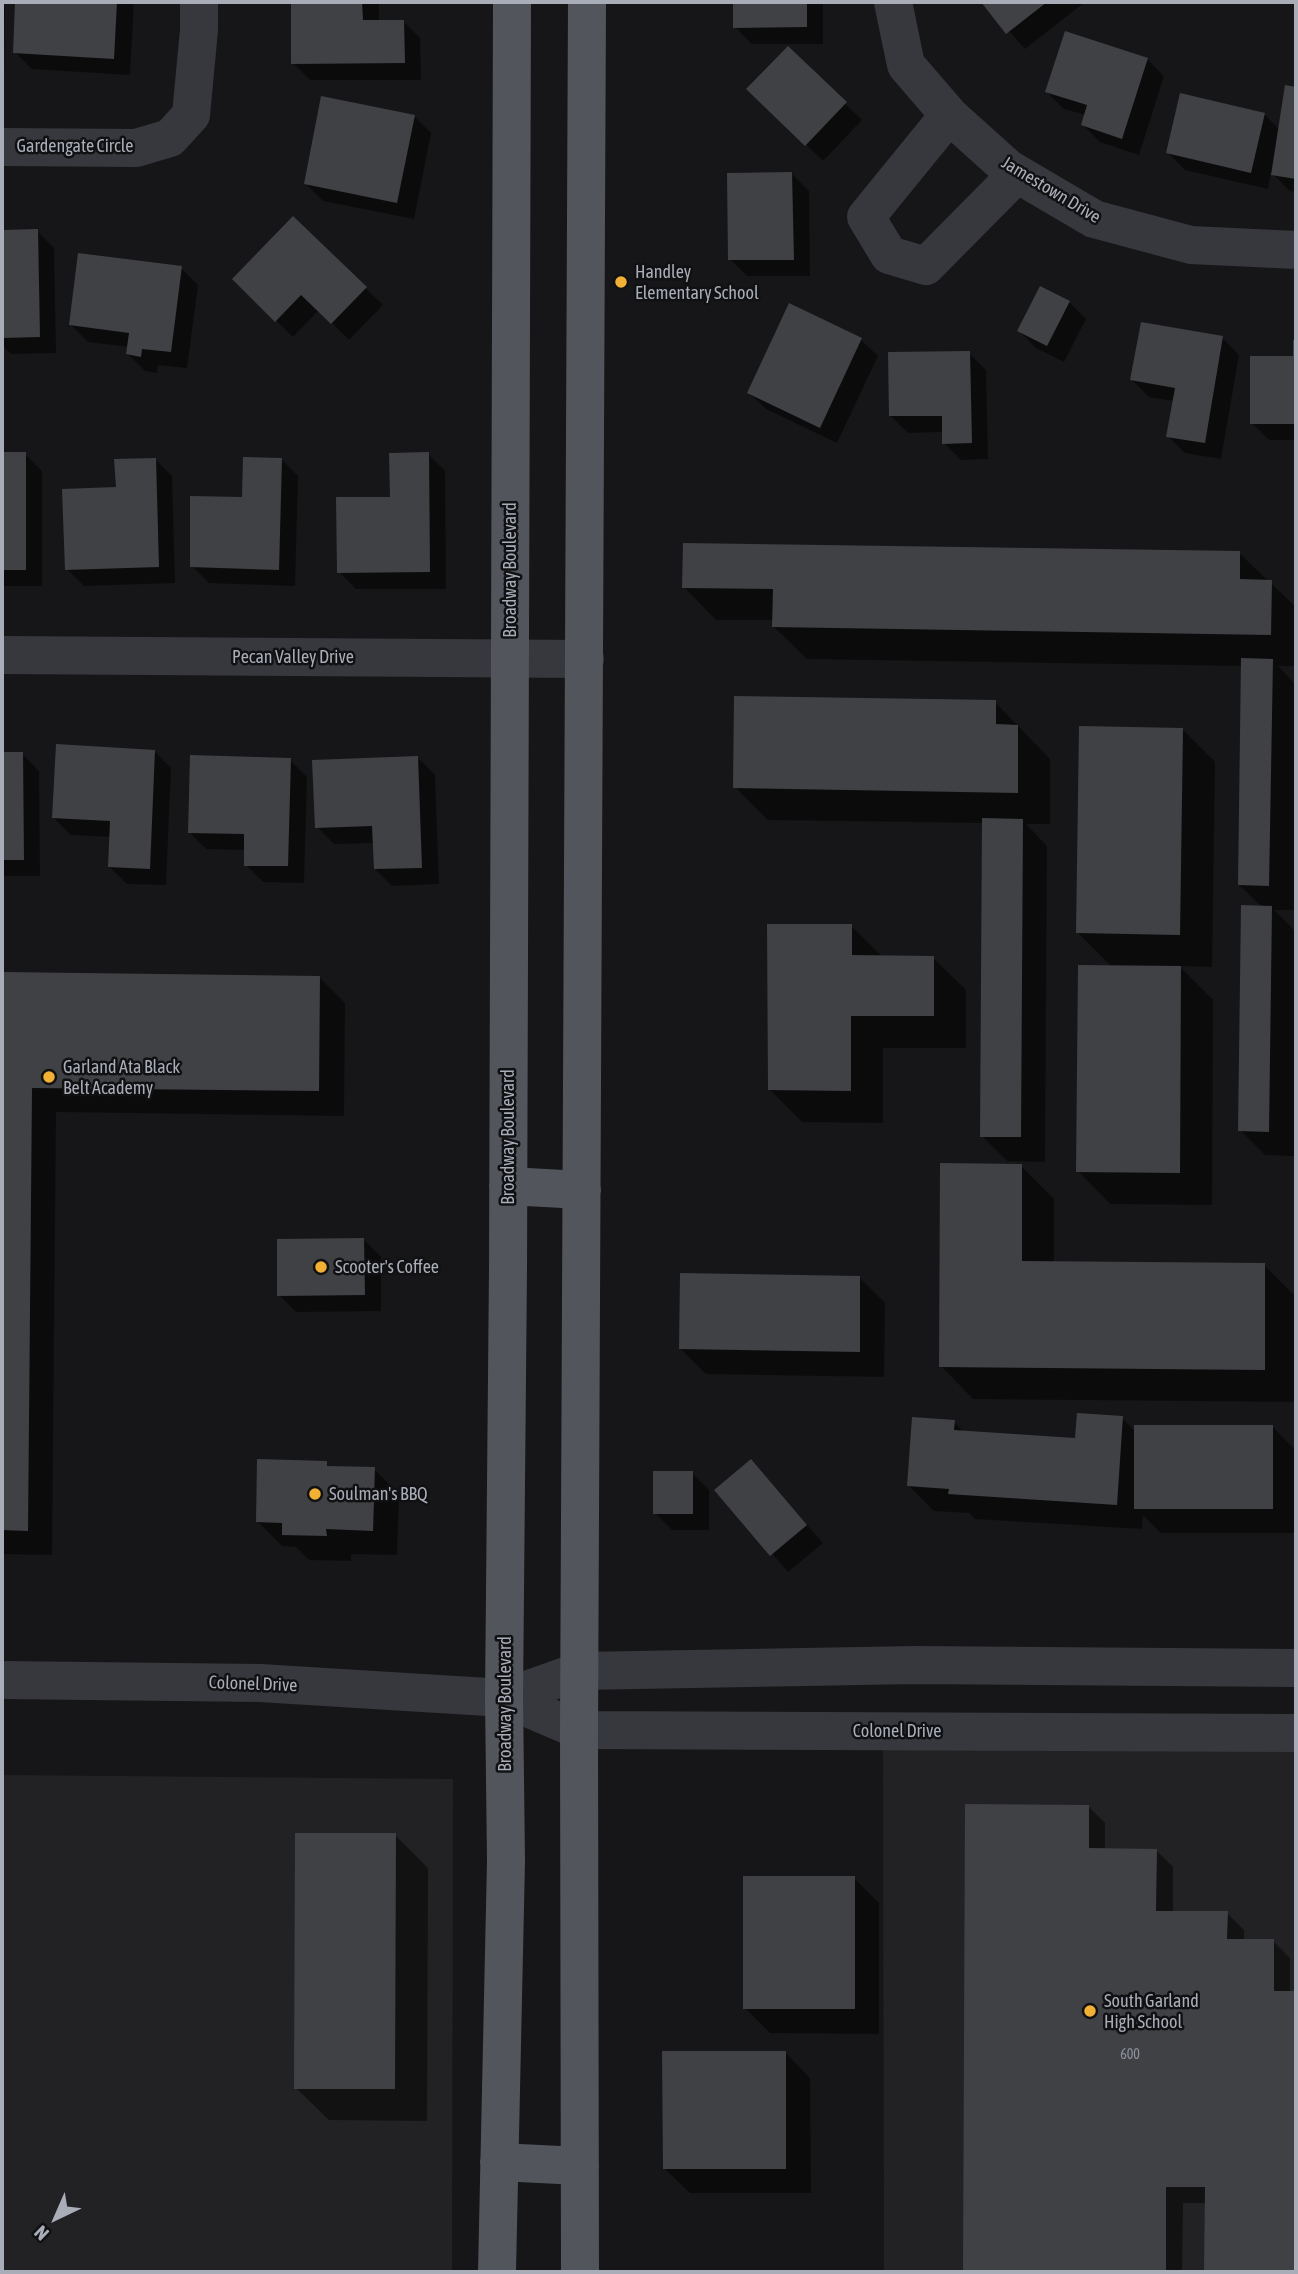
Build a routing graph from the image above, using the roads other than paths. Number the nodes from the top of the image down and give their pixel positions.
1 (199, 2) edge
2 (512, 2) edge
3 (587, 2) edge
4 (893, 2) edge
5 (949, 115) junction
6 (2, 146) edge
7 (1017, 174) junction
8 (1296, 250) edge
9 (2, 655) edge
10 (509, 658) junction
11 (585, 659) junction
12 (508, 1186) junction
13 (582, 1190) junction
14 (1296, 1668) edge
15 (580, 1671) junction
16 (2, 1680) edge
17 (504, 1698) junction
18 (579, 1730) junction
19 (1296, 1733) edge
20 (499, 2162) junction
21 (580, 2166) junction
22 (496, 2272) edge
23 (580, 2272) edge

1 - 6 street, Gardengate Circle
2 - 10 main road, Broadway Boulevard
3 - 11 main road
4 - 5 street, Jamestown Drive
5 - 7 street, Jamestown Drive
5 - 7 street
7 - 8 street, Jamestown Drive
9 - 10 street, Pecan Valley Drive
10 - 11 street, Pecan Valley Drive
10 - 12 main road, Broadway Boulevard
11 - 13 main road
12 - 13 main road
12 - 17 main road, Broadway Boulevard
13 - 15 main road
14 - 15 street, Colonel Drive
15 - 17 street, Colonel Drive
15 - 18 main road
16 - 17 street, Colonel Drive
17 - 18 street, Colonel Drive
17 - 20 main road, Broadway Boulevard
18 - 19 street, Colonel Drive
18 - 21 main road
20 - 21 main road
20 - 22 main road, Broadway Boulevard
21 - 23 main road

